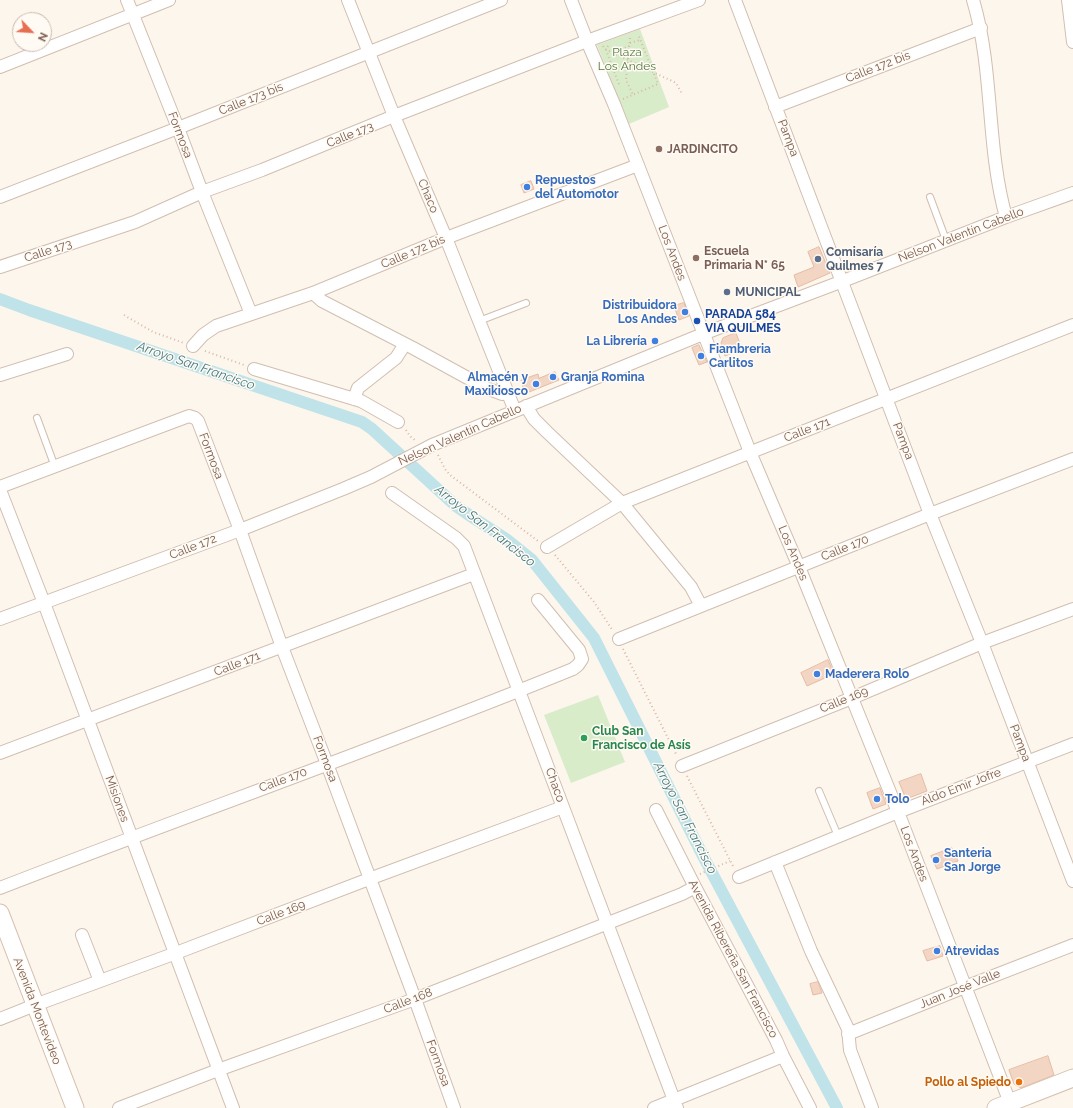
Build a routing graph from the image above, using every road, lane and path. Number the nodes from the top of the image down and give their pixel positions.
1 (127, 0) edge
2 (169, 0) edge
3 (348, 0) edge
4 (501, 0) edge
5 (571, 0) edge
6 (699, 0) edge
7 (735, 0) edge
8 (973, 0) edge
9 (1068, 0) edge
10 (133, 14) junction
11 (981, 28) junction
12 (592, 39) junction
13 (640, 40) junction
14 (1073, 42) edge
15 (629, 45) junction
16 (608, 46) dead end
17 (606, 50) junction
18 (370, 52) junction
19 (614, 53) junction
20 (628, 60) junction
21 (0, 67) edge
22 (653, 72) junction
23 (682, 94) dead end
24 (633, 95) junction
25 (619, 101) junction
26 (776, 107) junction
27 (394, 116) junction
28 (178, 128) junction
29 (638, 165) junction
30 (202, 192) junction
31 (1073, 193) edge
32 (0, 197) edge
33 (930, 197) dead end
34 (1006, 217) junction
35 (446, 238) junction
36 (946, 240) junction
37 (0, 267) edge
38 (843, 281) junction
39 (313, 293) junction
40 (526, 302) dead end
41 (251, 314) junction
42 (479, 321) junction
43 (1073, 325) edge
44 (703, 334) junction
45 (405, 344) junction
46 (193, 346) dead end
47 (67, 354) dead end
48 (254, 369) dead end
49 (0, 375) edge
50 (508, 392) junction
51 (887, 398) junction
52 (354, 399) junction
53 (521, 408) junction
54 (37, 418) dead end
55 (398, 422) joint
56 (432, 445) junction
57 (419, 447) junction
58 (750, 452) junction
59 (1073, 460) edge
60 (54, 467) junction
61 (384, 470) joint
62 (0, 487) edge
63 (0, 490) edge
64 (392, 493) dead end
65 (622, 503) junction
66 (930, 514) junction
67 (240, 530) junction
68 (547, 547) junction
69 (799, 567) junction
70 (474, 574) junction
71 (538, 600) dead end
72 (44, 603) junction
73 (701, 606) junction
74 (1073, 608) edge
75 (0, 620) edge
76 (619, 639) junction
77 (982, 643) junction
78 (282, 647) junction
79 (520, 691) junction
80 (852, 698) junction
81 (88, 720) junction
82 (1073, 744) edge
83 (0, 753) edge
84 (1027, 761) junction
85 (327, 764) junction
86 (682, 766) junction
87 (819, 791) dead end
88 (563, 807) junction
89 (656, 810) dead end
90 (898, 812) junction
91 (838, 836) junction
92 (131, 837) junction
93 (730, 861) junction
94 (775, 862) junction
95 (739, 877) joint
96 (369, 879) junction
97 (696, 881) junction
98 (1073, 881) edge
99 (0, 888) edge
100 (0, 913) edge
101 (608, 922) junction
102 (82, 935) dead end
103 (1073, 945) edge
104 (176, 953) junction
105 (100, 982) junction
106 (965, 987) junction
107 (415, 999) junction
108 (35, 1005) junction
109 (0, 1019) edge
110 (848, 1034) junction
111 (783, 1056) junction
112 (218, 1070) junction
113 (1073, 1078) edge
114 (1073, 1089) edge
115 (675, 1104) edge
116 (1011, 1107) edge
117 (75, 1108) edge
118 (119, 1108) edge
119 (233, 1108) edge
120 (454, 1108) edge
121 (654, 1108) edge
122 (810, 1108) edge
123 (872, 1108) edge

1 - 10 street, Formosa
2 - 10 street
3 - 18 street, Chaco
4 - 18 street, Calle 173 bis
5 - 12 street, Los Andes
6 - 12 street, Calle 173
7 - 26 street, Pampa
8 - 11 street
9 - 14 street
10 - 21 street
10 - 28 street, Formosa
11 - 26 street, Calle 172 bis
11 - 34 street
12 - 17 path
12 - 25 street, Los Andes
12 - 27 street, Calle 173
13 - 15 path
13 - 15 path
13 - 22 path
15 - 19 path
15 - 20 path
16 - 17 path
17 - 19 path
17 - 25 path
18 - 27 street, Chaco
18 - 28 street, Calle 173 bis
19 - 20 path
20 - 22 path
20 - 24 path
22 - 23 path
22 - 24 path
24 - 25 path
25 - 29 street, Los Andes
26 - 38 street, Pampa
27 - 30 street, Calle 173
27 - 35 street, Chaco
28 - 30 street, Formosa
28 - 32 street, Calle 173 bis
29 - 35 street, Calle 172 bis
29 - 44 street, Los Andes
30 - 37 street, Calle 173
30 - 41 street, Formosa
31 - 34 street, Nelson Valentín Cabello
33 - 36 lane
34 - 36 street, Nelson Valentín Cabello
35 - 39 street, Calle 172 bis
35 - 42 street, Chaco
36 - 38 street, Nelson Valentín Cabello
38 - 44 street, Nelson Valentín Cabello
38 - 51 street, Pampa
39 - 41 street, Calle 172 bis
39 - 45 street
40 - 42 lane
41 - 46 street, Calle 172 bis
42 - 50 street, Chaco
43 - 51 street, Calle 171
44 - 53 street, Nelson Valentín Cabello
44 - 58 street, Los Andes
45 - 50 street
45 - 52 street
47 - 49 street
48 - 52 street
50 - 53 street, Chaco
51 - 58 street, Calle 171
51 - 66 street, Pampa
52 - 55 street
53 - 56 street, Nelson Valentín Cabello
53 - 65 street, Chaco
54 - 60 lane
55 - 57 path
56 - 57 street, Nelson Valentín Cabello
56 - 68 path
57 - 61 street, Nelson Valentín Cabello
58 - 65 street, Calle 171
58 - 69 street, Los Andes
59 - 66 street, Calle 170
60 - 62 street
60 - 67 street, Formosa
61 - 67 street, Calle 172
63 - 72 street, Misiones
64 - 70 street, Chaco
65 - 68 street, Calle 171
65 - 73 street, Chaco
66 - 69 street, Calle 170
66 - 77 street, Pampa
67 - 72 street, Calle 172
67 - 78 street, Formosa
68 - 76 path
69 - 73 street, Calle 170
69 - 80 street, Los Andes
70 - 78 street, Calle 171
70 - 79 street, Chaco
71 - 79 street, Calle 170
72 - 75 street, Calle 172
72 - 81 street, Misiones
73 - 76 street, Calle 170
74 - 77 street, Calle 169
76 - 86 path
77 - 80 street, Calle 169
77 - 84 street, Pampa
78 - 81 street, Calle 171
78 - 85 street, Formosa
79 - 85 street, Calle 170
79 - 88 street, Chaco
80 - 86 street, Calle 169
80 - 90 street, Los Andes
81 - 83 street, Calle 171
81 - 92 street, Misiones
82 - 84 street, Aldo Emir Jofre
84 - 90 street, Aldo Emir Jofre
84 - 98 street, Pampa
85 - 92 street, Calle 170
85 - 96 street, Formosa
86 - 93 path
87 - 91 lane
88 - 96 street, Calle 169
88 - 101 street, Chaco
89 - 97 street, Avenida Ribereña San Francisco
90 - 91 street, Aldo Emir Jofre
90 - 106 street, Los Andes
91 - 94 street, Aldo Emir Jofre
92 - 99 street, Calle 170
92 - 104 street, Misiones
93 - 95 path
93 - 97 path
94 - 95 street, Aldo Emir Jofre
94 - 110 street
96 - 104 street, Calle 169
96 - 107 street, Formosa
97 - 101 street, Calle 168
97 - 111 street, Avenida Ribereña San Francisco
100 - 108 street, Avenida Montevideo
101 - 107 street, Calle 168
101 - 115 street, Chaco
102 - 105 street
103 - 106 street, Juan José Valle
104 - 105 street, Calle 169
104 - 112 street, Misiones
105 - 108 street, Calle 169
106 - 110 street, Juan José Valle
106 - 116 street, Los Andes
107 - 112 street, Calle 168
107 - 120 street, Formosa
108 - 109 street, Calle 169
108 - 117 street, Avenida Montevideo
110 - 123 street
111 - 115 street
111 - 122 street, Avenida Ribereña San Francisco
112 - 118 street, Calle 168
112 - 119 street, Misiones
113 - 116 street
114 - 116 street
115 - 121 street

